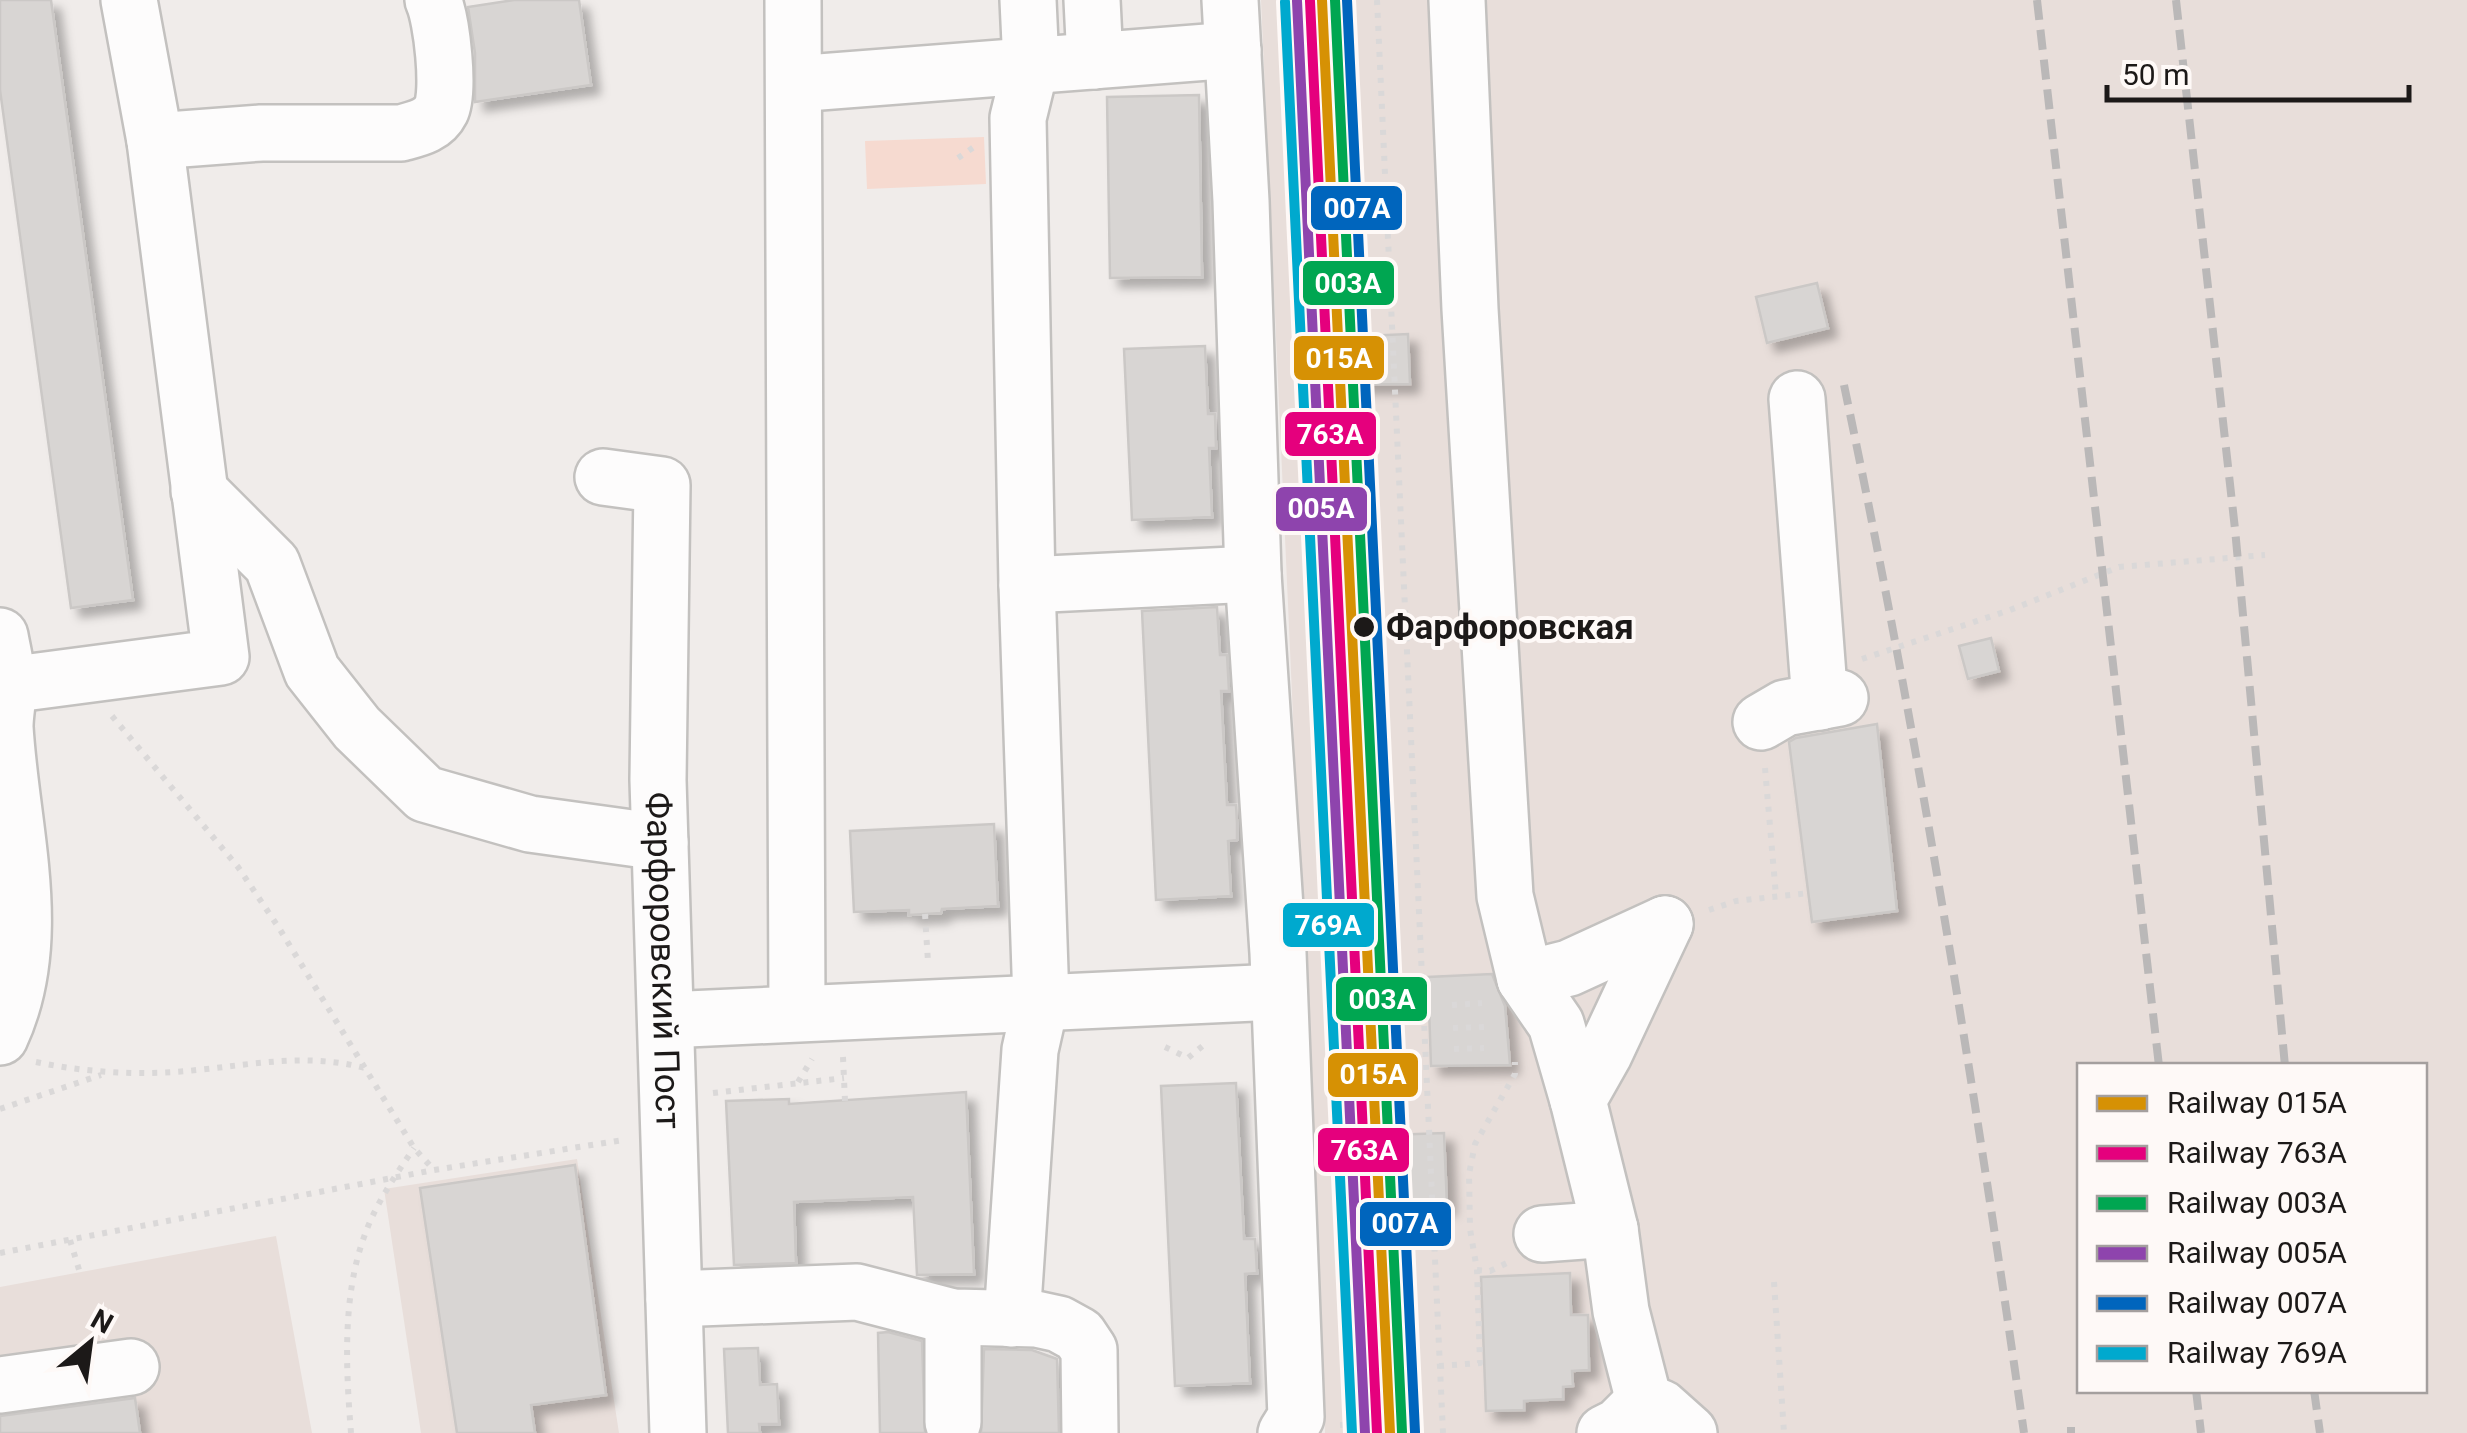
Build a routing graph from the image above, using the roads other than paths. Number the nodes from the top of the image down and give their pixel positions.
1 (129, 0) edge
2 (434, 0) edge
3 (793, 0) edge
4 (1028, 0) edge
5 (1092, 0) edge
6 (1457, 0) edge
7 (1232, 25) edge
8 (1095, 60) junction
9 (1032, 65) junction
10 (794, 84) junction
11 (155, 142) junction
12 (1798, 398) dead end
13 (603, 477) dead end
14 (199, 490) junction
15 (1253, 574) junction
16 (1027, 586) junction
17 (4, 661) edge
18 (1762, 722) road end
19 (660, 842) junction
20 (1503, 991) junction
21 (1279, 992) junction
22 (1041, 1001) junction
23 (797, 1012) junction
24 (666, 1020) junction
25 (16, 1049) edge
26 (1578, 1100) junction
27 (1610, 1229) junction
28 (1542, 1234) dead end
29 (674, 1298) junction
30 (952, 1317) junction
31 (1012, 1318) junction
32 (131, 1367) dead end
33 (0, 1384) edge
34 (1625, 1417) edge
35 (952, 1422) dead end
36 (678, 1433) edge
37 (1090, 1433) edge
38 (1286, 1433) edge
39 (1689, 1433) edge

1 - 11 street
2 - 11 street
3 - 10 street
4 - 9 street
5 - 8 street
6 - 20 street
7 - 8 street
7 - 15 street
8 - 9 street
9 - 10 street
9 - 16 street
10 - 23 street
11 - 14 street
12 - 18 street
13 - 19 street, Фарфоровский Пост
14 - 17 street
14 - 19 street
15 - 16 street
15 - 21 street
16 - 22 street
17 - 25 street
19 - 24 street, Фарфоровский Пост
20 - 26 street
20 - 26 street
21 - 22 street
21 - 38 street
22 - 23 street
22 - 31 street
23 - 24 street
24 - 29 street, Фарфоровский Пост
26 - 27 street
27 - 28 street
27 - 34 street
29 - 30 street
29 - 36 street, Фарфоровский Пост
30 - 31 street
30 - 35 street
31 - 37 street
32 - 33 street
34 - 39 street

